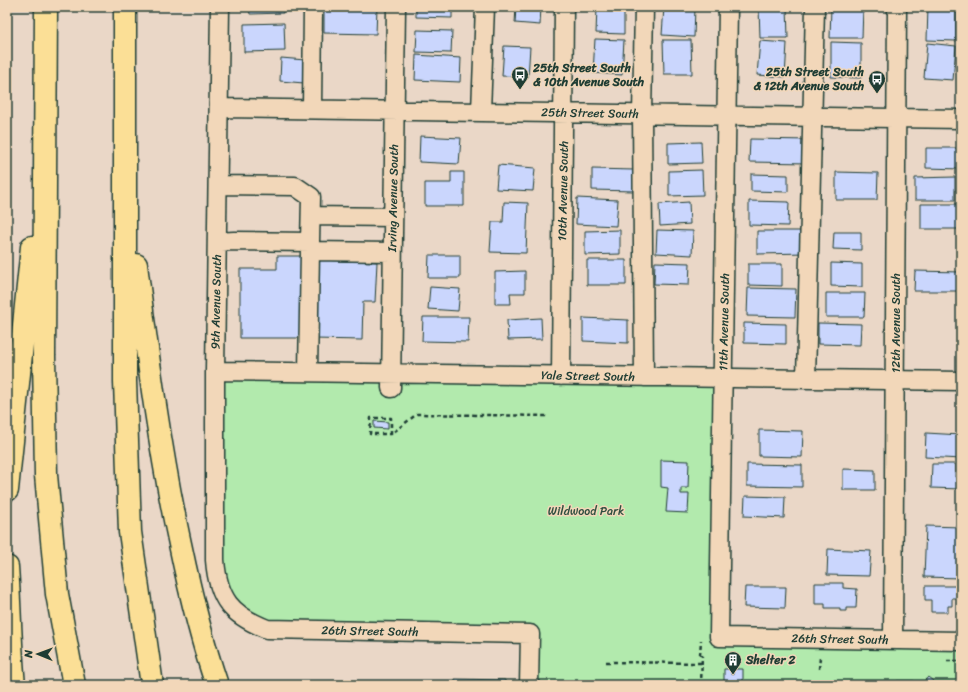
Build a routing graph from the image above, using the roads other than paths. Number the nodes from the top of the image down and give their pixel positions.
1 (46, 7) edge
2 (125, 7) edge
3 (220, 7) edge
4 (314, 7) edge
5 (396, 7) edge
6 (485, 7) edge
7 (564, 7) edge
8 (644, 7) edge
9 (728, 7) edge
10 (815, 7) edge
11 (898, 7) edge
12 (219, 108) junction
13 (312, 109) junction
14 (394, 110) junction
15 (481, 111) junction
16 (46, 113) junction
17 (563, 113) junction
18 (642, 114) junction
19 (726, 115) junction
20 (812, 116) junction
21 (897, 118) junction
22 (961, 119) edge
23 (124, 174) junction
24 (218, 185) junction
25 (311, 216) junction
26 (393, 217) junction
27 (217, 242) junction
28 (310, 247) junction
29 (392, 252) junction
30 (216, 371) junction
31 (308, 372) junction
32 (561, 376) junction
33 (644, 377) junction
34 (723, 378) junction
35 (806, 379) junction
36 (896, 380) junction
37 (391, 381) junction
38 (961, 381) edge
39 (7, 490) edge
40 (7, 567) edge
41 (223, 596) joint
42 (719, 636) joint
43 (893, 640) junction
44 (961, 641) edge
45 (14, 685) edge
46 (74, 685) edge
47 (152, 685) edge
48 (217, 685) edge
49 (529, 685) edge

1 - 16 highway
2 - 23 highway
3 - 12 street, 9th Avenue South
4 - 13 street
5 - 14 street, Irving Avenue South
6 - 15 street
7 - 17 street, 10th Avenue South
8 - 18 street
9 - 19 street, 11th Avenue South
10 - 20 street
11 - 21 street, 12th Avenue South
12 - 13 street, 25th Street South
12 - 24 street, 9th Avenue South
13 - 14 street, 25th Street South
14 - 15 street, 25th Street South
14 - 26 street, Irving Avenue South
15 - 17 street, 25th Street South
16 - 39 highway
16 - 46 highway
17 - 18 street, 25th Street South
17 - 32 street, 10th Avenue South
18 - 19 street, 25th Street South
18 - 33 street
19 - 20 street, 25th Street South
19 - 34 street, 11th Avenue South
20 - 21 street, 25th Street South
20 - 35 street
21 - 22 street, 25th Street South
21 - 36 street, 12th Avenue South
23 - 47 highway
23 - 48 highway
24 - 25 street
24 - 27 street, 9th Avenue South
25 - 26 street
25 - 28 street
26 - 29 street, Irving Avenue South
27 - 28 street
27 - 30 street, 9th Avenue South
28 - 29 street
28 - 31 street
29 - 37 street, Irving Avenue South
30 - 31 street, Yale Street South
30 - 41 street, 9th Avenue South
31 - 37 street, Yale Street South
32 - 33 street, Yale Street South
32 - 37 street, Yale Street South
33 - 34 street, Yale Street South
34 - 35 street, Yale Street South
34 - 42 street, 11th Avenue South
35 - 36 street, Yale Street South
36 - 38 street, Yale Street South
36 - 43 street, 12th Avenue South
40 - 45 highway
41 - 49 street, 26th Street South
42 - 43 street, 26th Street South
43 - 44 street, 26th Street South

